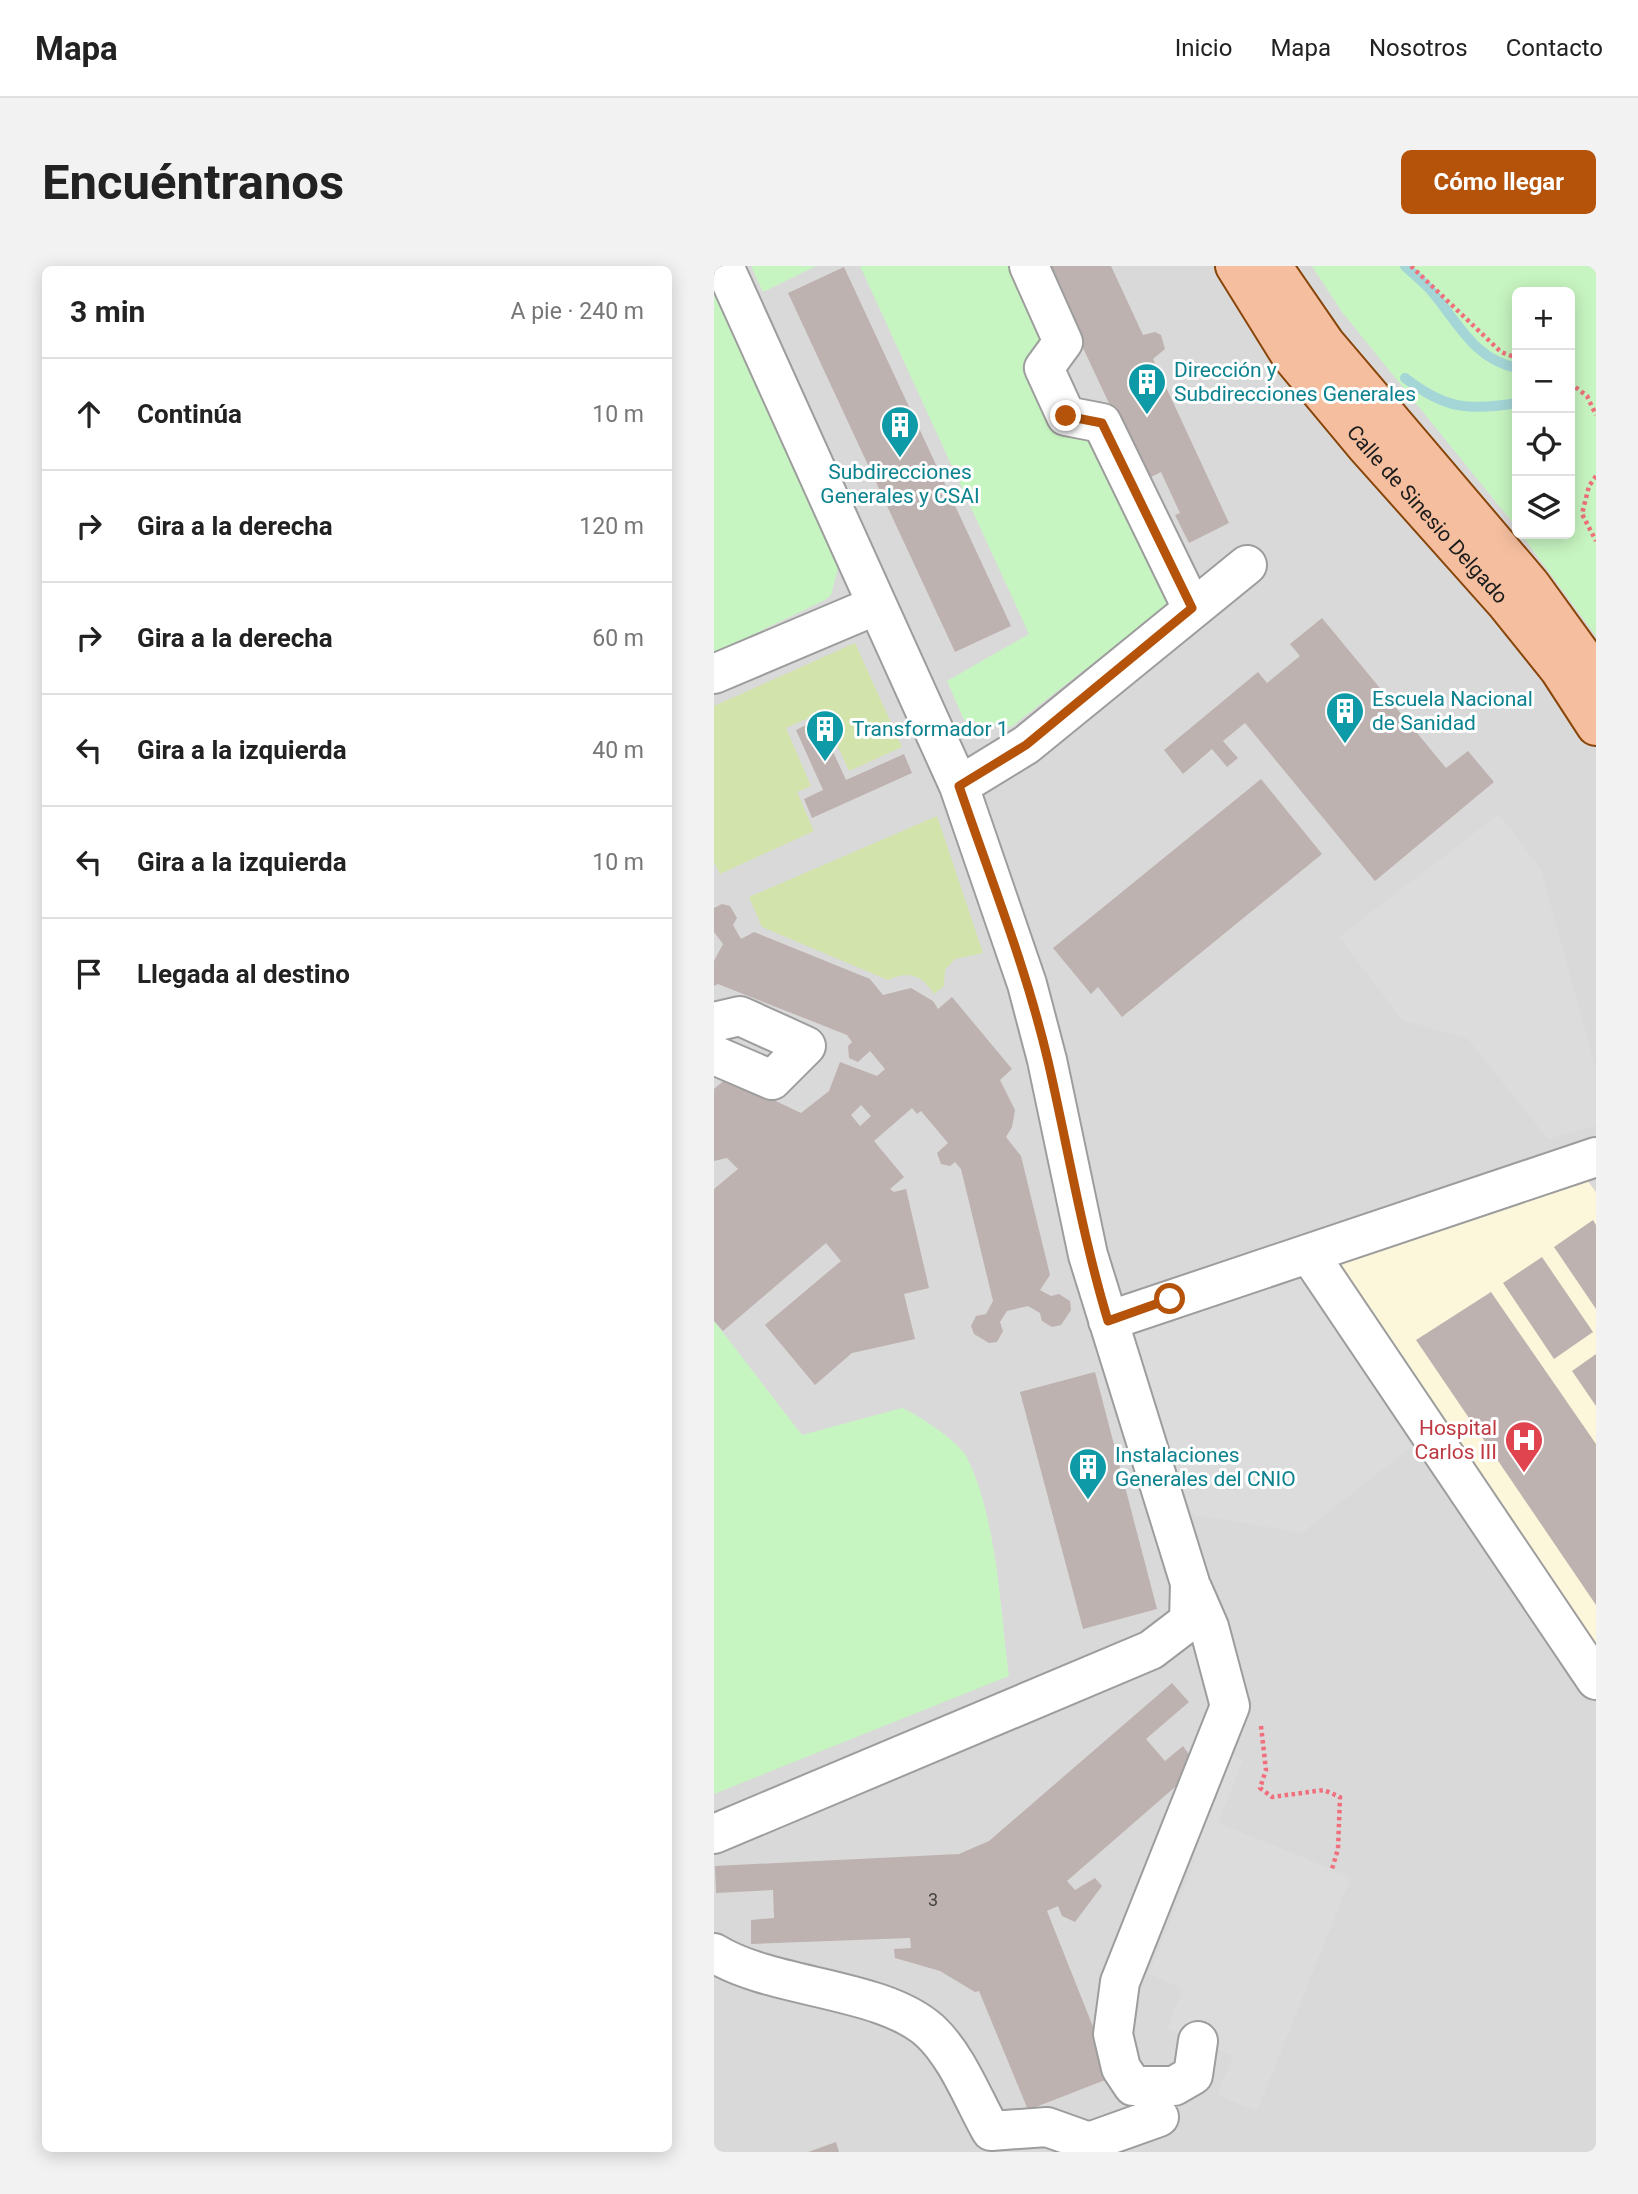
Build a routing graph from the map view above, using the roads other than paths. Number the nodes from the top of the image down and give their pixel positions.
1 (724, 266) edge
2 (1029, 266) edge
3 (1235, 266) edge
4 (1272, 266) edge
5 (1247, 565) dead end
6 (877, 605) junction
7 (1192, 608) junction
8 (714, 674) edge
9 (1596, 674) edge
10 (1596, 726) edge
11 (959, 786) junction
12 (714, 1022) edge
13 (714, 1055) edge
14 (1596, 1157) edge
15 (1309, 1254) junction
16 (1108, 1321) junction
17 (1190, 1583) junction
18 (1596, 1680) edge
19 (714, 1834) edge
20 (714, 1953) edge
21 (1198, 2041) dead end
22 (1159, 2116) dead end

1 - 6 lane
2 - 7 lane
3 - 10 main road, Calle de Sinesio Delgado
4 - 9 main road, Calle de Sinesio Delgado
5 - 7 lane
6 - 8 lane
6 - 11 lane
7 - 11 lane
11 - 16 lane
12 - 13 lane
14 - 15 lane
15 - 16 lane
15 - 18 lane
16 - 17 lane
17 - 19 lane
17 - 21 lane
20 - 22 lane

